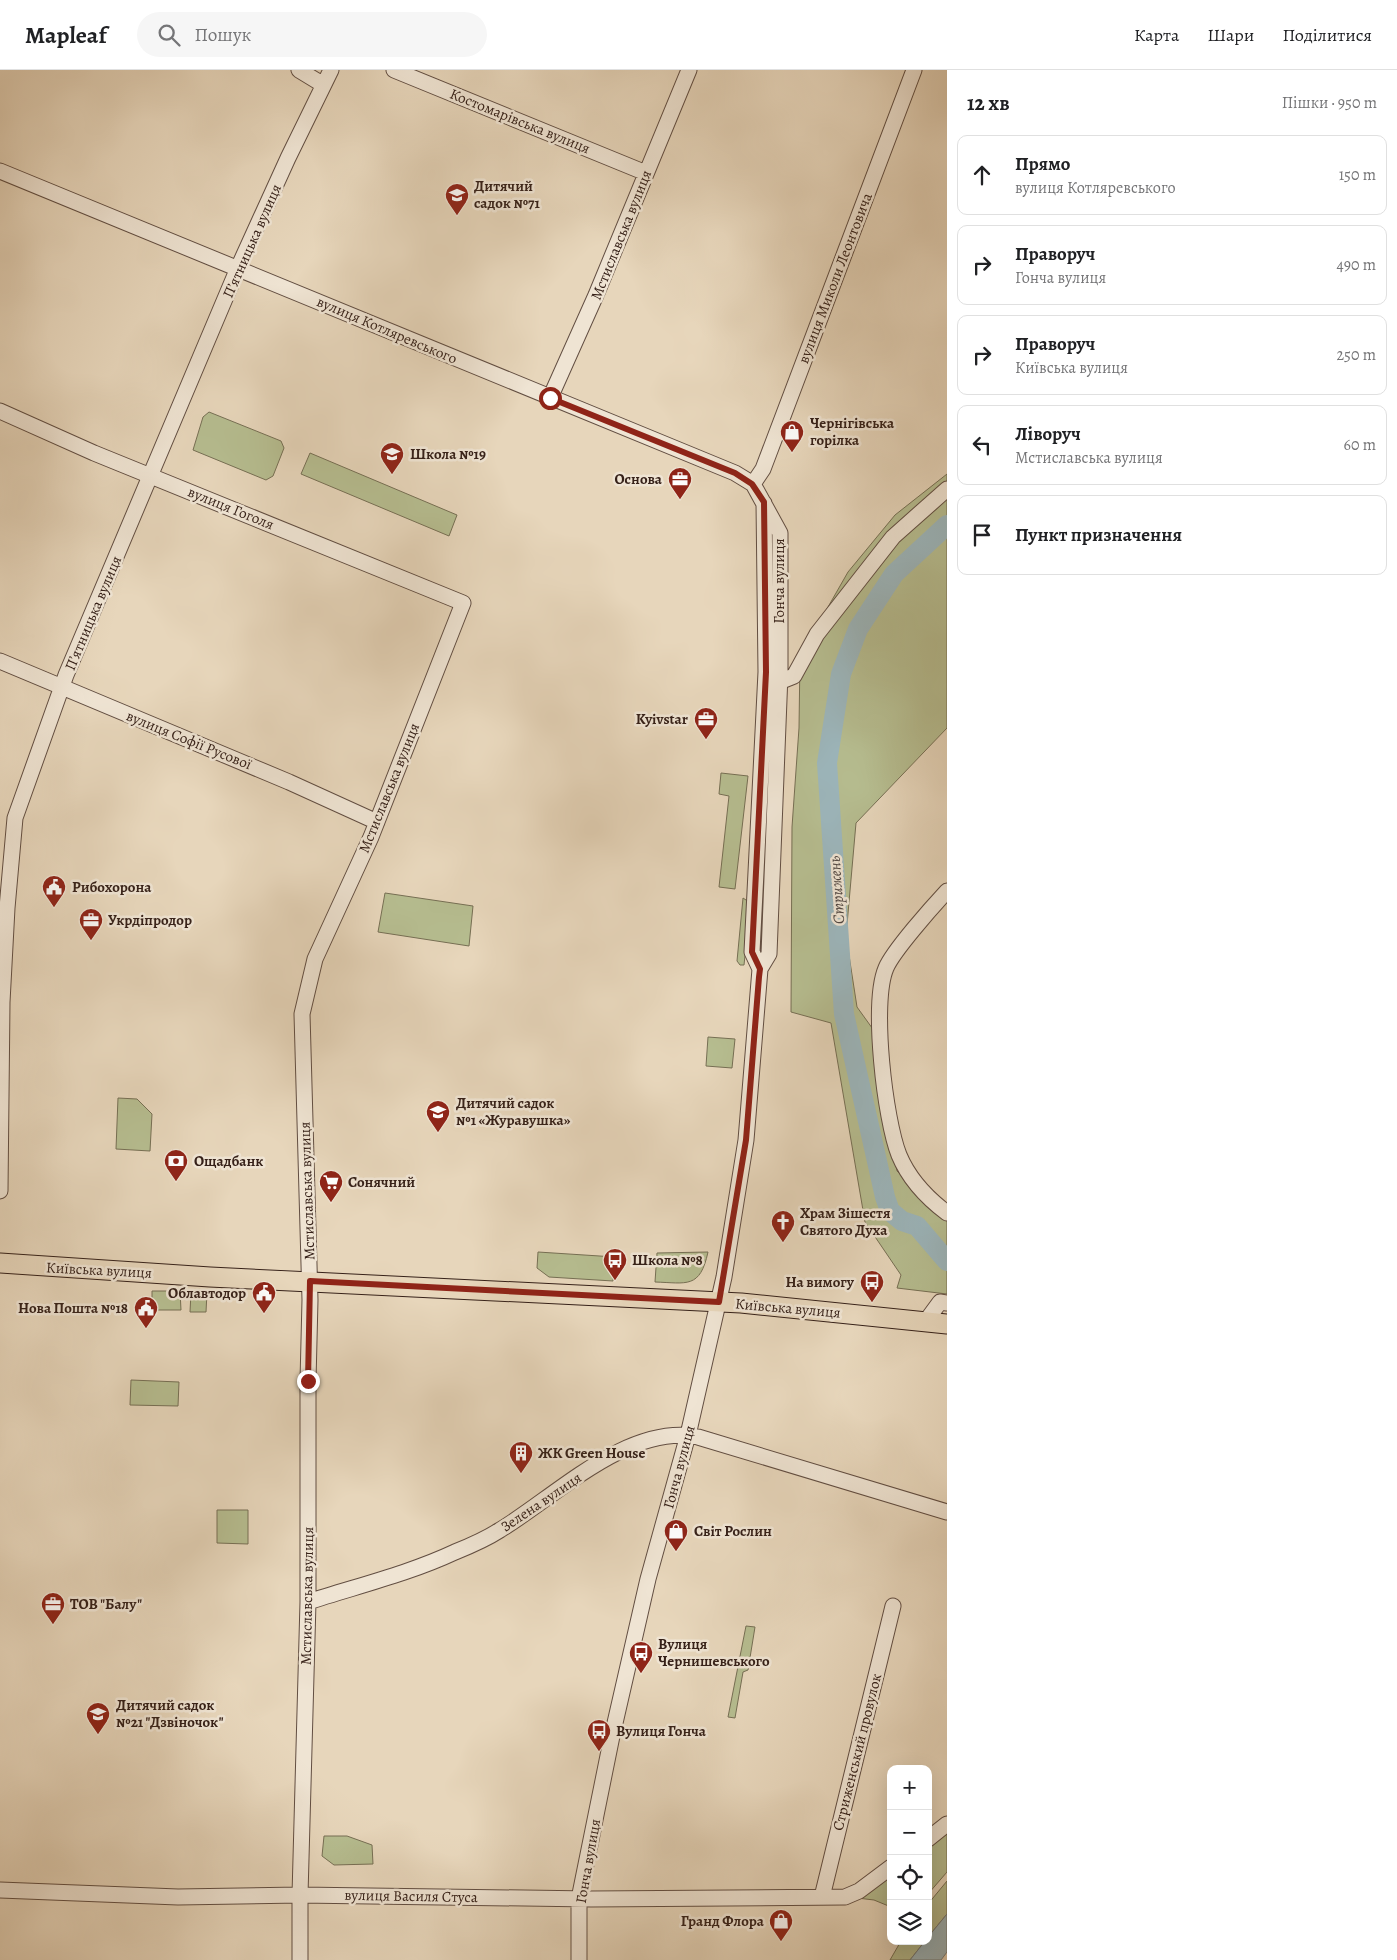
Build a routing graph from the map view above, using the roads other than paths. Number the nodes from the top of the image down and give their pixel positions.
1 (299, 70) edge
2 (331, 70) edge
3 (394, 70) edge
4 (689, 70) edge
5 (914, 70) edge
6 (322, 84) junction
7 (0, 171) edge
8 (646, 173) junction
9 (238, 268) junction
10 (550, 398) junction
11 (0, 411) edge
12 (151, 475) junction
13 (752, 484) junction
14 (947, 488) edge
15 (764, 502) junction
16 (464, 603) joint
17 (0, 661) edge
18 (779, 682) junction
19 (61, 687) junction
20 (377, 822) junction
21 (946, 893) edge
22 (760, 969) junction
23 (0, 1191) edge
24 (947, 1213) edge
25 (0, 1264) edge
26 (310, 1281) junction
27 (719, 1302) junction
28 (947, 1303) edge
29 (926, 1321) junction
30 (947, 1324) edge
31 (688, 1435) junction
32 (947, 1512) edge
33 (308, 1602) junction
34 (893, 1606) dead end
35 (947, 1824) edge
36 (932, 1835) edge
37 (887, 1869) edge
38 (0, 1890) edge
39 (300, 1894) junction
40 (822, 1897) junction
41 (578, 1899) junction
42 (300, 1960) edge
43 (579, 1960) edge

1 - 6 street
2 - 6 street, Пʼятницька вулиця
3 - 8 street, Костомарівська вулиця
4 - 8 street, Мстиславська вулиця
5 - 13 street, вулиця Миколи Леонтовича
6 - 9 street, Пʼятницька вулиця
7 - 9 street, вулиця Котляревського
8 - 10 street, Мстиславська вулиця
9 - 10 street, вулиця Котляревського
9 - 12 street, Пʼятницька вулиця
10 - 13 street, вулиця Котляревського
11 - 12 street, вулиця Гоголя
12 - 16 street, вулиця Гоголя
12 - 19 street, Пʼятницька вулиця
13 - 15 street, вулиця Котляревського
14 - 18 street
15 - 18 street, Гонча вулиця
15 - 22 street, Гонча вулиця
16 - 20 street, Мстиславська вулиця
17 - 19 street, вулиця Софії Русової
18 - 22 street, Гонча вулиця
19 - 20 street, вулиця Софії Русової
19 - 23 street, Пʼятницька вулиця
20 - 26 street, Мстиславська вулиця
21 - 24 street
22 - 27 street, Гонча вулиця
25 - 26 main road, Київська вулиця
26 - 27 main road, Київська вулиця
26 - 33 street, Мстиславська вулиця
27 - 29 main road, Київська вулиця
27 - 31 street, Гонча вулиця
28 - 29 street
29 - 30 main road, Київська вулиця
31 - 32 street, Зелена вулиця
31 - 33 street, Зелена вулиця
31 - 41 street, Гонча вулиця
33 - 39 street, Мстиславська вулиця
34 - 40 street, Стриженський провулок
35 - 36 street
37 - 40 street, вулиця Василя Стуса
38 - 39 street, вулиця Василя Стуса
39 - 41 street, вулиця Василя Стуса
39 - 42 street, Мстиславська вулиця
40 - 41 street, вулиця Василя Стуса
41 - 43 street, Гонча вулиця

